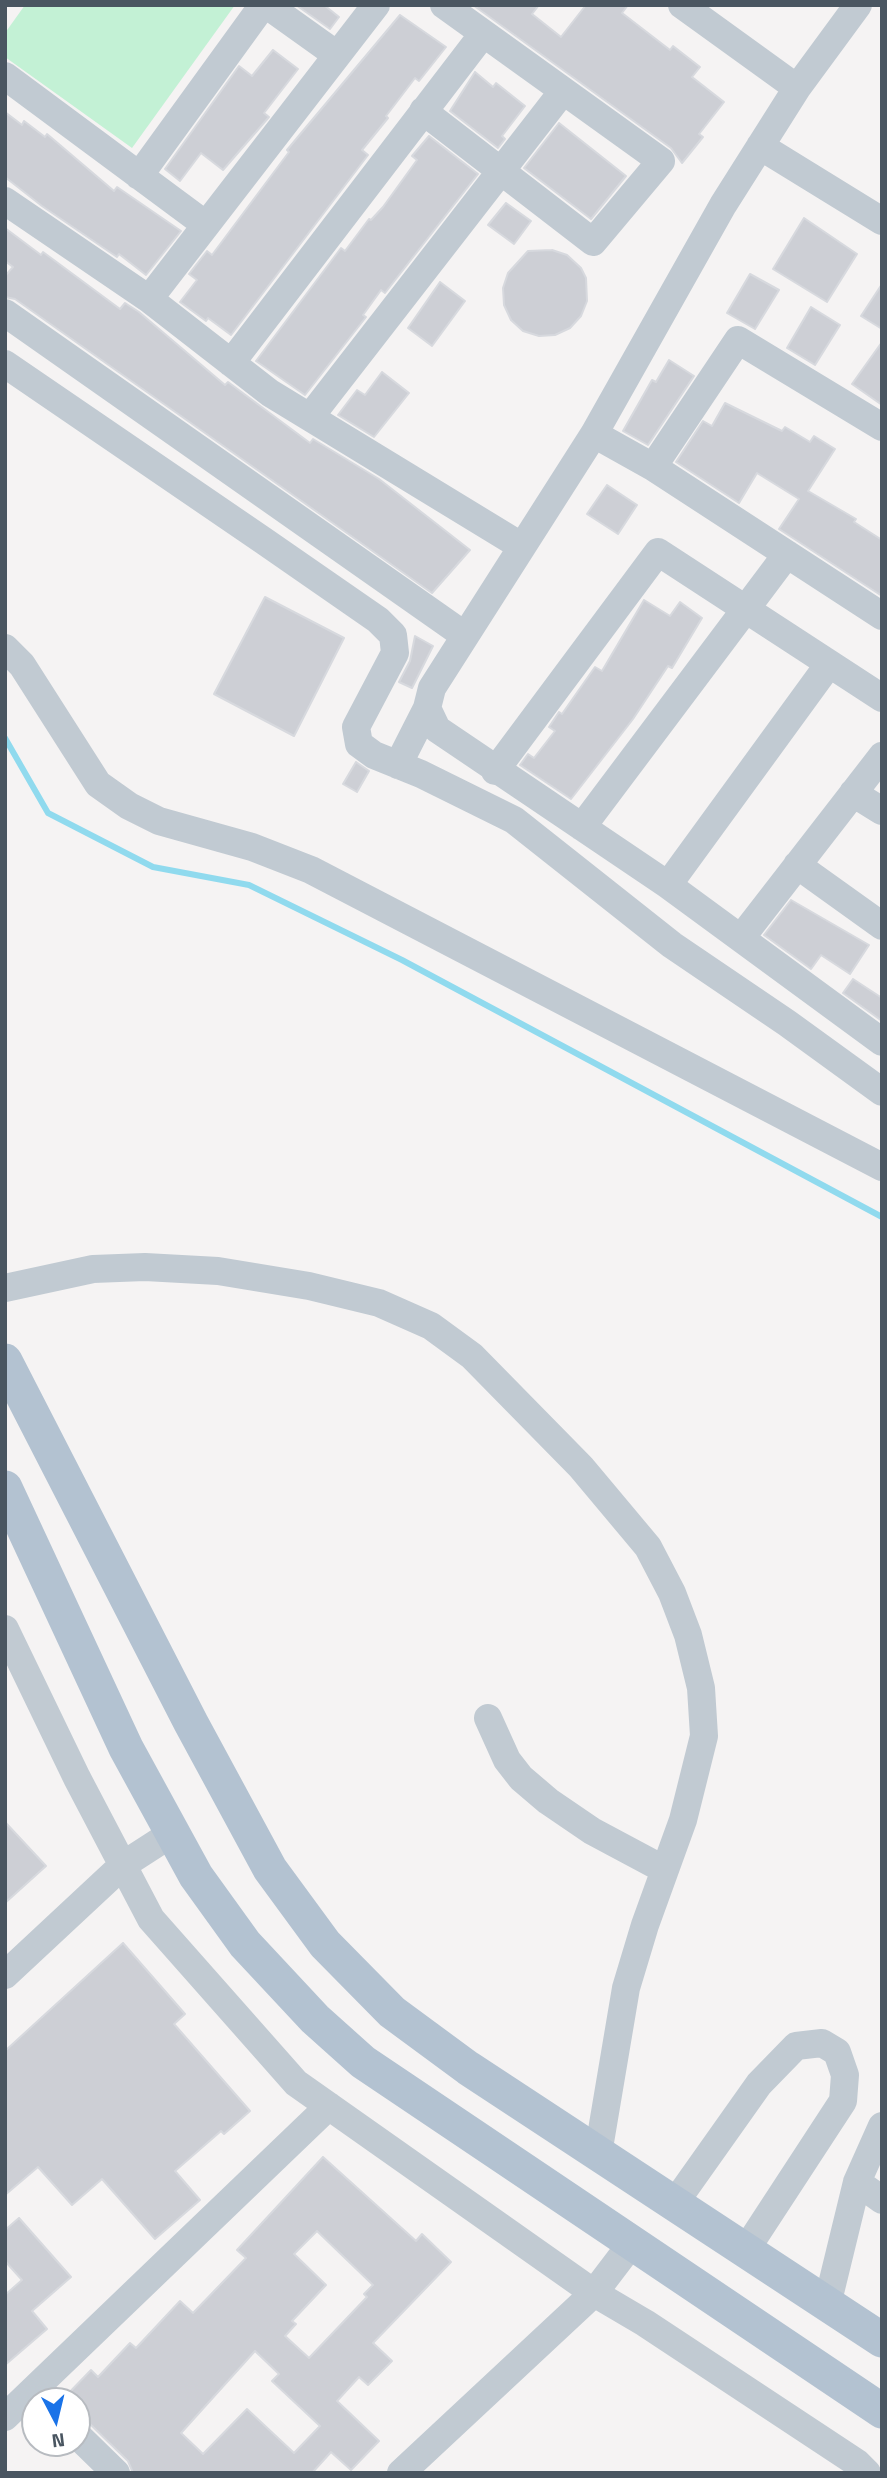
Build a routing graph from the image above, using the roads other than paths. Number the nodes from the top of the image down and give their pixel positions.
1 (265, 5) edge
2 (376, 5) edge
3 (444, 5) edge
4 (682, 5) edge
5 (858, 5) edge
6 (483, 34) junction
7 (337, 55) junction
8 (5, 76) edge
9 (797, 88) junction
10 (563, 90) junction
11 (423, 111) junction
12 (760, 146) junction
13 (501, 171) junction
14 (139, 176) junction
15 (5, 201) edge
16 (882, 221) edge
17 (206, 225) junction
18 (149, 299) junction
19 (5, 313) edge
20 (232, 363) junction
21 (5, 364) edge
22 (310, 417) junction
23 (882, 427) edge
24 (594, 434) junction
25 (653, 467) junction
26 (521, 546) junction
27 (787, 554) junction
28 (744, 610) junction
29 (882, 616) edge
30 (464, 635) junction
31 (5, 648) edge
32 (829, 664) junction
33 (882, 698) edge
34 (427, 708) junction
35 (882, 756) edge
36 (398, 765) junction
37 (495, 771) junction
38 (853, 793) junction
39 (882, 811) edge
40 (582, 827) junction
41 (797, 865) junction
42 (668, 885) junction
43 (882, 926) edge
44 (741, 938) junction
45 (882, 1042) edge
46 (882, 1092) edge
47 (882, 1167) edge
48 (5, 1288) edge
49 (5, 1361) edge
50 (5, 1488) edge
51 (5, 1629) edge
52 (488, 1718) dead end
53 (171, 1834) junction
54 (123, 1866) junction
55 (665, 1870) junction
56 (5, 1975) edge
57 (329, 2106) junction
58 (882, 2126) edge
59 (598, 2154) junction
60 (857, 2182) junction
61 (882, 2200) edge
62 (674, 2204) junction
63 (632, 2243) junction
64 (745, 2251) junction
65 (594, 2293) junction
66 (827, 2305) junction
67 (882, 2340) edge
68 (46, 2387) edge
69 (21, 2406) edge
70 (882, 2411) edge
71 (5, 2417) edge
72 (91, 2449) edge
73 (838, 2464) edge
74 (116, 2473) edge
75 (401, 2473) edge
76 (867, 2473) edge

1 - 7 street
1 - 14 street
2 - 7 street
3 - 6 street
4 - 9 street
5 - 9 street
6 - 10 street
6 - 11 street
7 - 17 street
8 - 14 street
9 - 12 street
10 - 13 street
10 - 13 street
11 - 13 street
11 - 20 street
12 - 16 street
12 - 24 street
13 - 22 street
14 - 17 street
15 - 18 street
17 - 18 street
18 - 20 street
19 - 30 street
20 - 22 street
21 - 36 street
22 - 26 street
23 - 25 street
24 - 25 street
24 - 26 street
25 - 27 street
26 - 30 street
27 - 28 street
27 - 29 street
28 - 32 street
28 - 37 street
28 - 40 street
30 - 34 street
31 - 47 street
32 - 33 street
32 - 42 street
34 - 36 street
34 - 37 street
35 - 38 street
36 - 46 street
37 - 40 street
38 - 39 street
38 - 41 street
40 - 42 street
41 - 43 street
41 - 44 street
42 - 44 street
44 - 45 street
48 - 55 street
49 - 59 main road
50 - 53 main road
51 - 54 street
52 - 55 street
53 - 54 street
53 - 63 main road
54 - 56 street
54 - 57 street
55 - 59 street
57 - 65 street
57 - 68 street
58 - 60 street
59 - 62 main road
60 - 61 street
60 - 66 street
62 - 64 main road
62 - 64 street
63 - 65 street
63 - 70 main road
64 - 66 main road
65 - 73 street
65 - 75 street
66 - 67 main road
69 - 71 street
72 - 74 street
73 - 76 street

